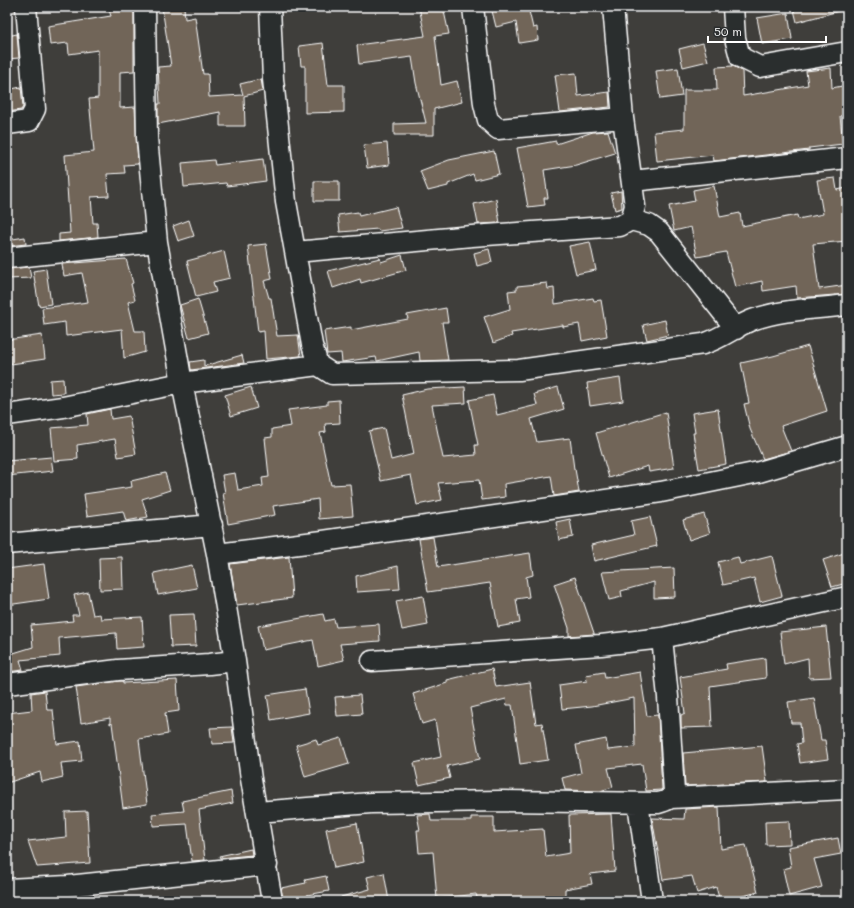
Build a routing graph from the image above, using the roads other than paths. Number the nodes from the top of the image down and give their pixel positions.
1 (26, 7) edge
2 (145, 7) edge
3 (270, 7) edge
4 (473, 7) edge
5 (613, 7) edge
6 (733, 7) edge
7 (847, 52) edge
8 (623, 118) junction
9 (7, 124) edge
10 (847, 158) edge
11 (632, 181) junction
12 (630, 220) junction
13 (157, 242) junction
14 (295, 252) junction
15 (7, 258) edge
16 (847, 305) edge
17 (736, 329) junction
18 (318, 365) junction
19 (182, 383) junction
20 (7, 415) edge
21 (847, 446) edge
22 (212, 525) junction
23 (7, 544) edge
24 (217, 554) junction
25 (847, 597) edge
26 (662, 638) junction
27 (235, 661) junction
28 (372, 661) dead end
29 (7, 684) edge
30 (847, 789) edge
31 (671, 798) junction
32 (638, 803) junction
33 (257, 812) junction
34 (267, 865) junction
35 (7, 889) edge
36 (272, 901) edge
37 (652, 901) edge

1 - 9 street
2 - 13 street
3 - 14 street
4 - 8 street
5 - 8 street
6 - 7 street
8 - 11 street
10 - 11 street
11 - 12 street
12 - 14 street
12 - 17 street
13 - 15 street
13 - 19 street
14 - 18 street
16 - 17 street
17 - 18 street
18 - 19 street
19 - 20 street
19 - 22 street
21 - 24 street
22 - 23 street
22 - 24 street
24 - 27 street
25 - 26 street
26 - 28 street
26 - 31 street
27 - 29 street
27 - 33 street
30 - 31 street
31 - 32 street
32 - 33 street
32 - 37 street
33 - 34 street
34 - 35 street
34 - 36 street

